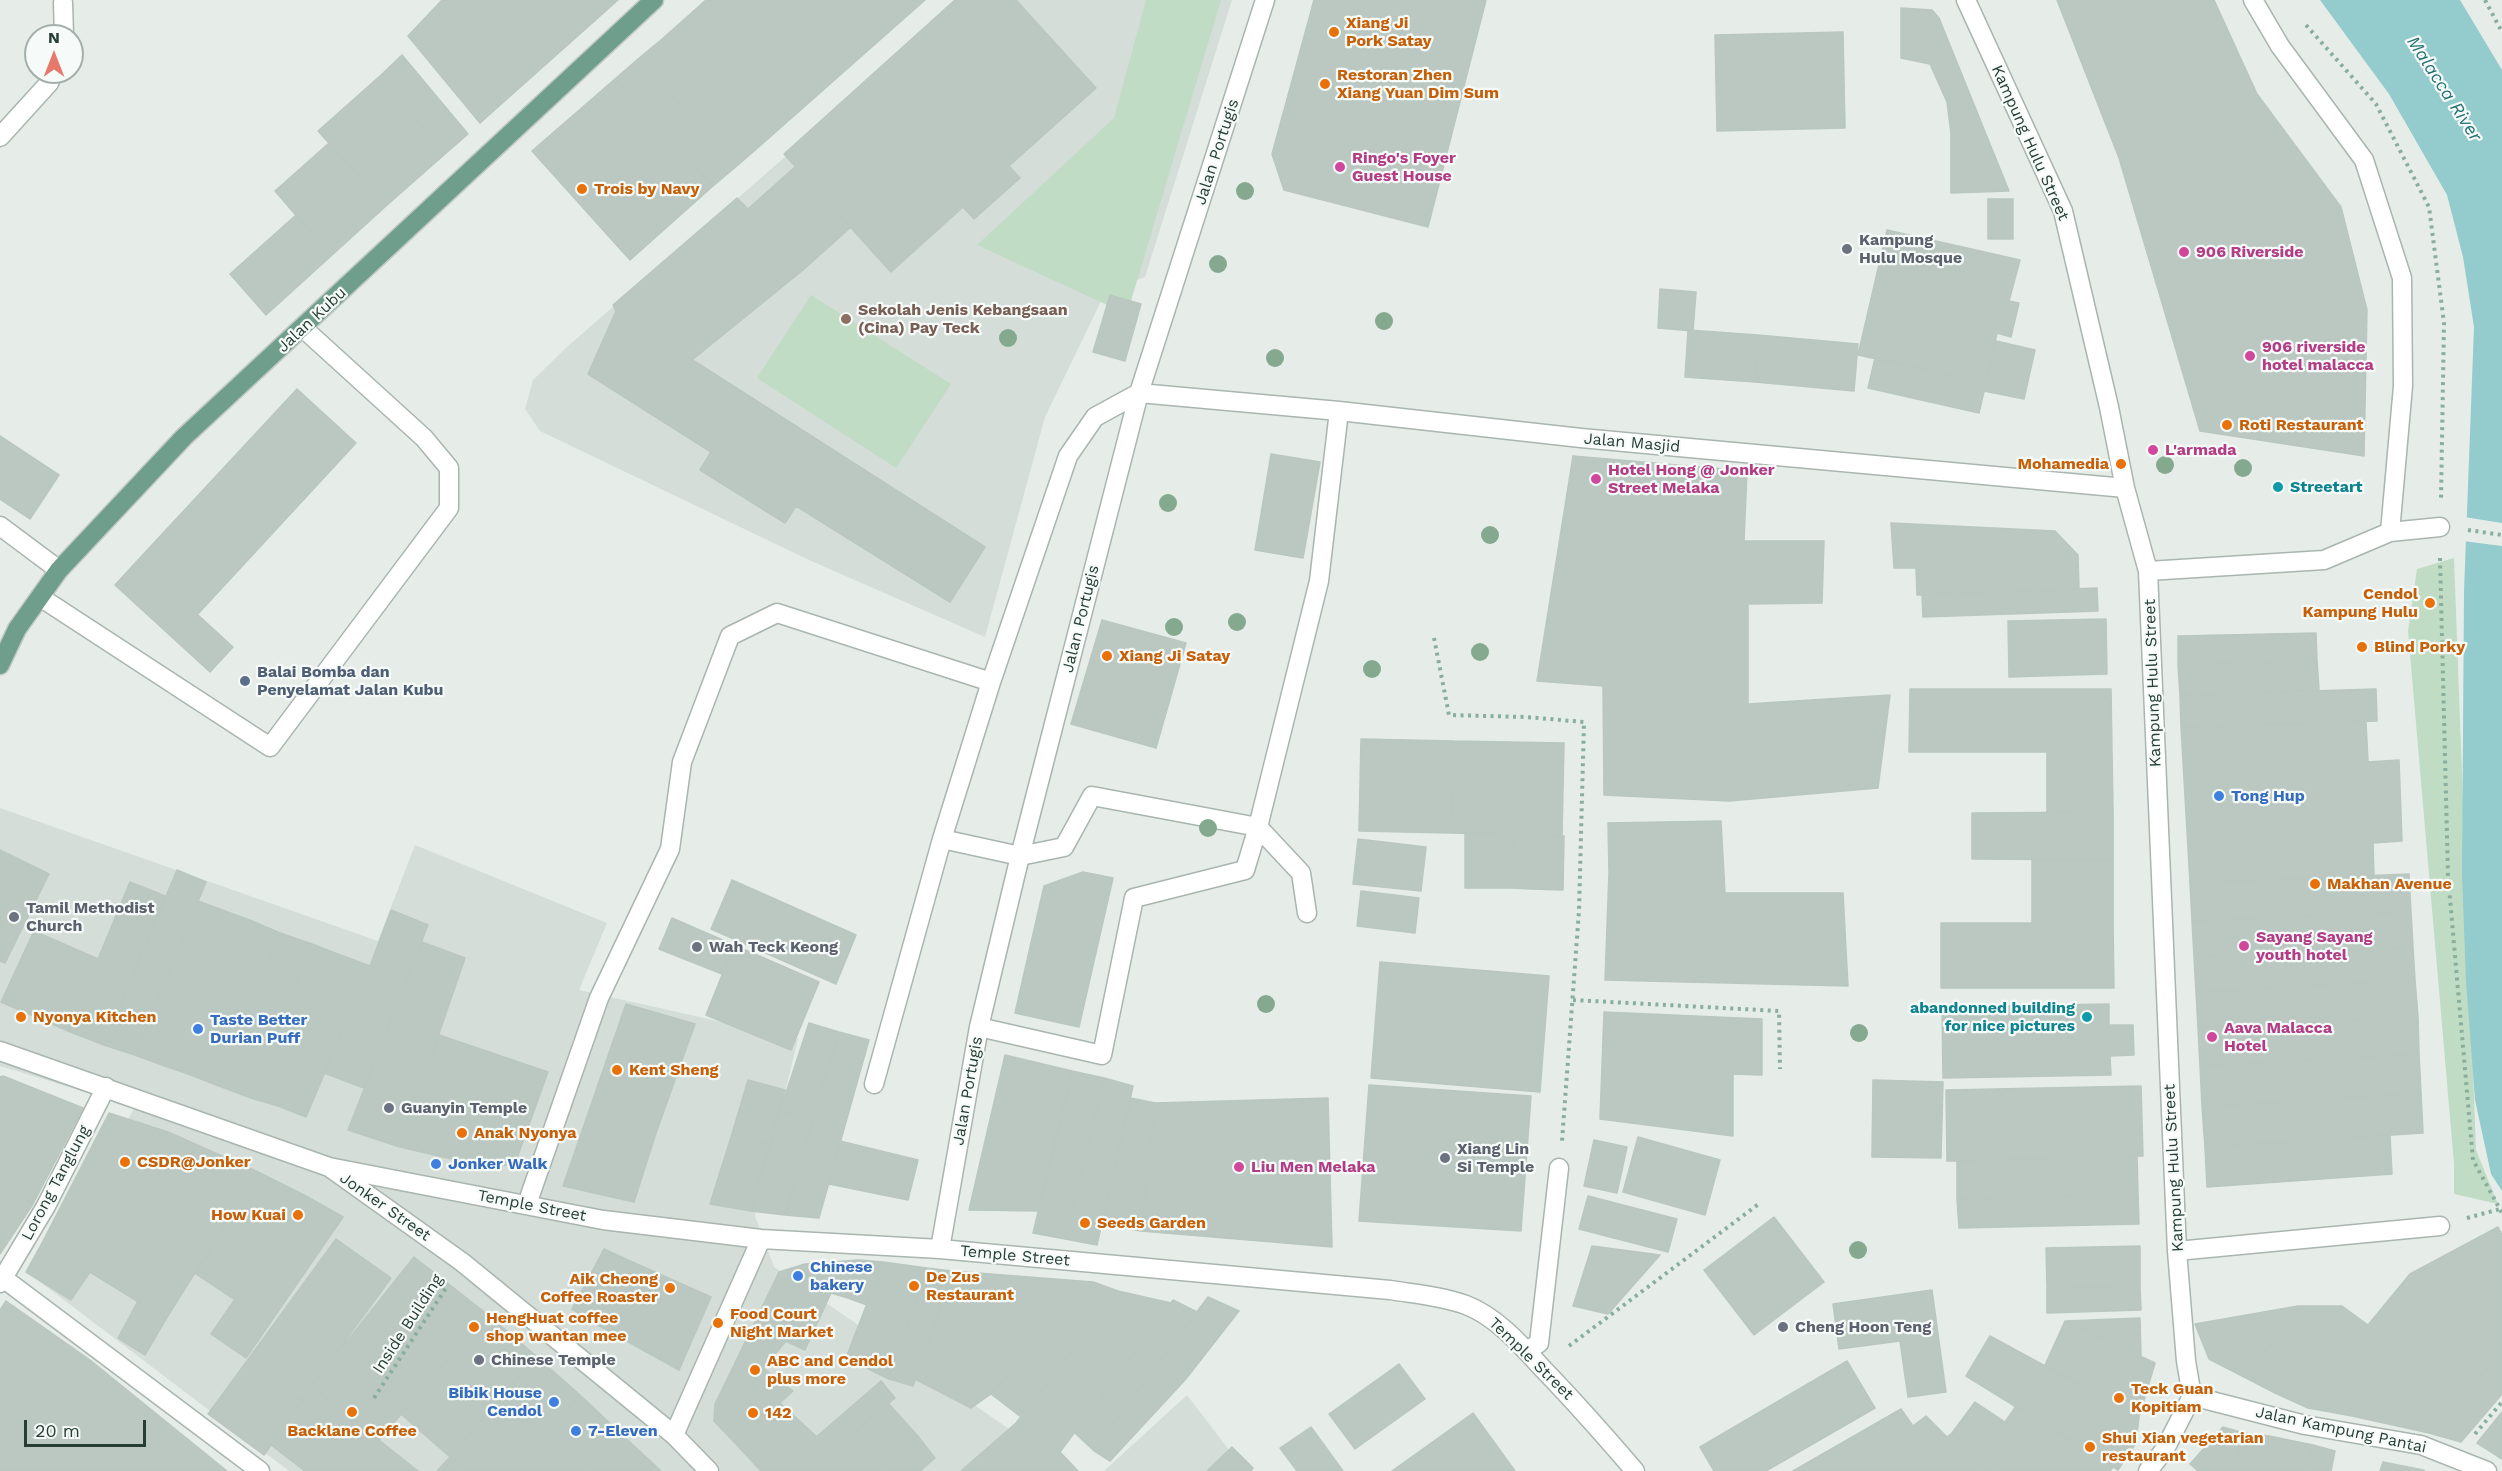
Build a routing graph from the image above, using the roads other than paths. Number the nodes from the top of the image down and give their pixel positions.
1 (654, 0) edge
2 (1265, 0) edge
3 (1966, 0) edge
4 (2253, 0) edge
5 (63, 3) dead end
6 (64, 24) edge
7 (48, 84) edge
8 (0, 137) edge
9 (303, 328) junction
10 (1139, 393) junction
11 (1339, 411) junction
12 (2125, 488) junction
13 (0, 526) edge
14 (2440, 527) road end
15 (2390, 532) junction
16 (59, 570) junction
17 (2148, 571) junction
18 (40, 597) junction
19 (0, 665) edge
20 (992, 682) junction
21 (1258, 827) junction
22 (942, 839) junction
23 (1020, 856) junction
24 (1307, 913) dead end
25 (979, 1027) junction
26 (0, 1051) edge
27 (874, 1084) dead end
28 (106, 1087) junction
29 (329, 1167) junction
30 (1559, 1168) road end
31 (527, 1204) junction
32 (2440, 1226) dead end
33 (761, 1239) junction
34 (940, 1249) junction
35 (2177, 1251) junction
36 (2, 1280) edge
37 (1533, 1347) junction
38 (2192, 1396) junction
39 (674, 1435) junction
40 (260, 1471) edge
41 (709, 1471) edge
42 (1635, 1471) edge
43 (2148, 1471) edge
44 (2487, 1471) edge

1 - 9 main road, Jalan Kubu
2 - 10 street, Jalan Portugis
3 - 12 street, Kampung Hulu Street
4 - 15 street
5 - 6 street
7 - 8 street
9 - 16 main road, Jalan Kubu
9 - 18 street
10 - 11 street, Jalan Masjid
10 - 20 street
10 - 23 street, Jalan Portugis
11 - 12 street, Jalan Masjid
11 - 21 street
12 - 17 street, Kampung Hulu Street
13 - 16 street
14 - 15 street
15 - 17 street
16 - 18 main road, Jalan Kubu
17 - 35 street, Kampung Hulu Street
18 - 19 main road, Jalan Kubu
20 - 22 street
20 - 31 street
21 - 23 street
21 - 24 street
21 - 25 street
22 - 23 street
22 - 27 street
23 - 25 street, Jalan Portugis
25 - 34 street, Jalan Portugis
26 - 28 street, Jonker Street
28 - 29 street, Jonker Street
28 - 36 street, Lorong Tanglung
29 - 31 street, Temple Street
29 - 39 street, Jonker Street
30 - 37 street
31 - 33 street, Temple Street
32 - 35 street
33 - 34 street, Temple Street
33 - 39 street
34 - 37 street, Temple Street
35 - 38 street, Kampung Hulu Street
36 - 40 street
37 - 42 street, Temple Street
38 - 43 street
38 - 44 street, Jalan Kampung Pantai
39 - 41 street, Jonker Street

